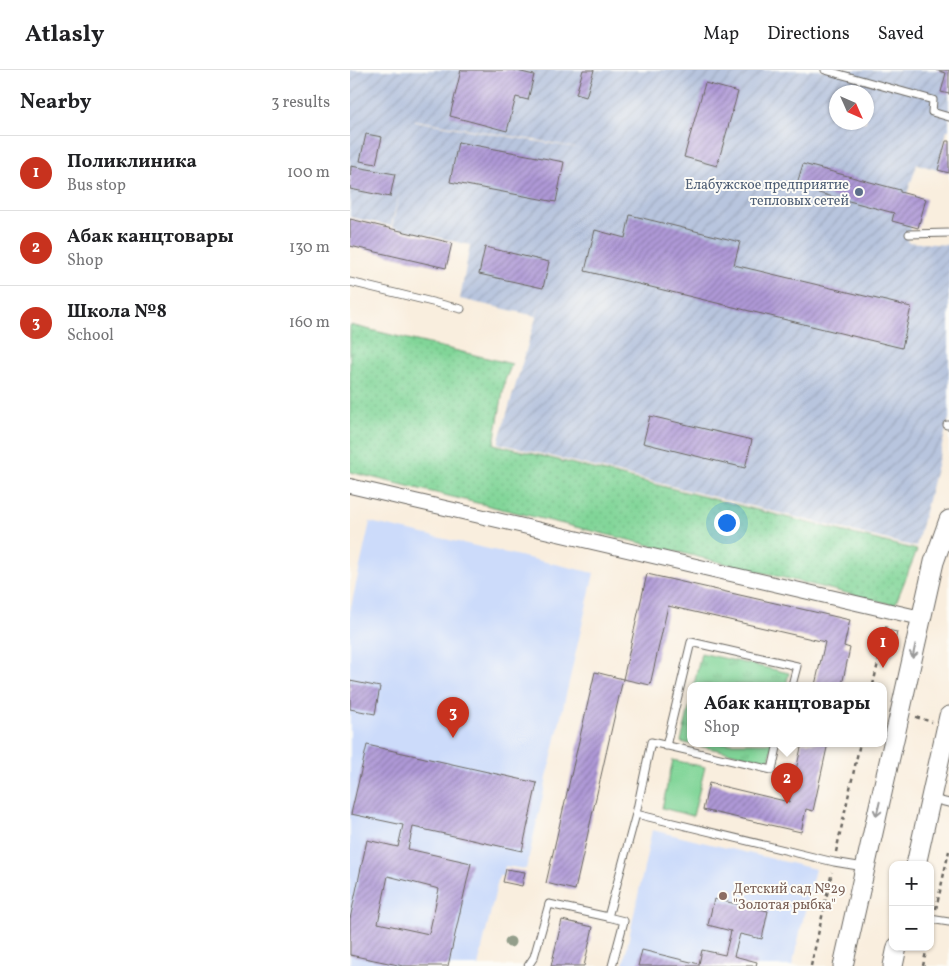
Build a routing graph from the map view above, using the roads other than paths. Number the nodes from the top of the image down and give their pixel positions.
1 (825, 70) edge
2 (949, 117) edge
3 (949, 233) edge
4 (909, 234) dead end
5 (350, 282) edge
6 (461, 309) dead end
7 (350, 486) edge
8 (949, 520) edge
9 (942, 564) edge
10 (921, 618) junction
11 (793, 682) edge
12 (949, 716) edge
13 (666, 746) junction
14 (777, 747) edge
15 (944, 764) edge
16 (930, 799) junction
17 (949, 803) edge
18 (636, 814) junction
19 (917, 861) edge
20 (865, 867) junction
21 (608, 917) junction
22 (934, 919) edge
23 (949, 922) edge
24 (896, 951) edge
25 (528, 966) edge
26 (612, 966) edge
27 (843, 966) edge
28 (893, 966) edge

1 - 2 lane
3 - 4 lane
5 - 6 lane
7 - 10 street
8 - 9 street
9 - 10 street
10 -> 20 street
11 - 13 lane
12 - 15 street
13 - 14 lane
13 - 18 lane
15 - 16 street
16 - 17 lane
16 - 19 street
18 - 20 lane
18 - 21 lane
20 - 27 street
21 - 25 lane
21 - 26 lane
22 - 23 lane
24 - 28 street

